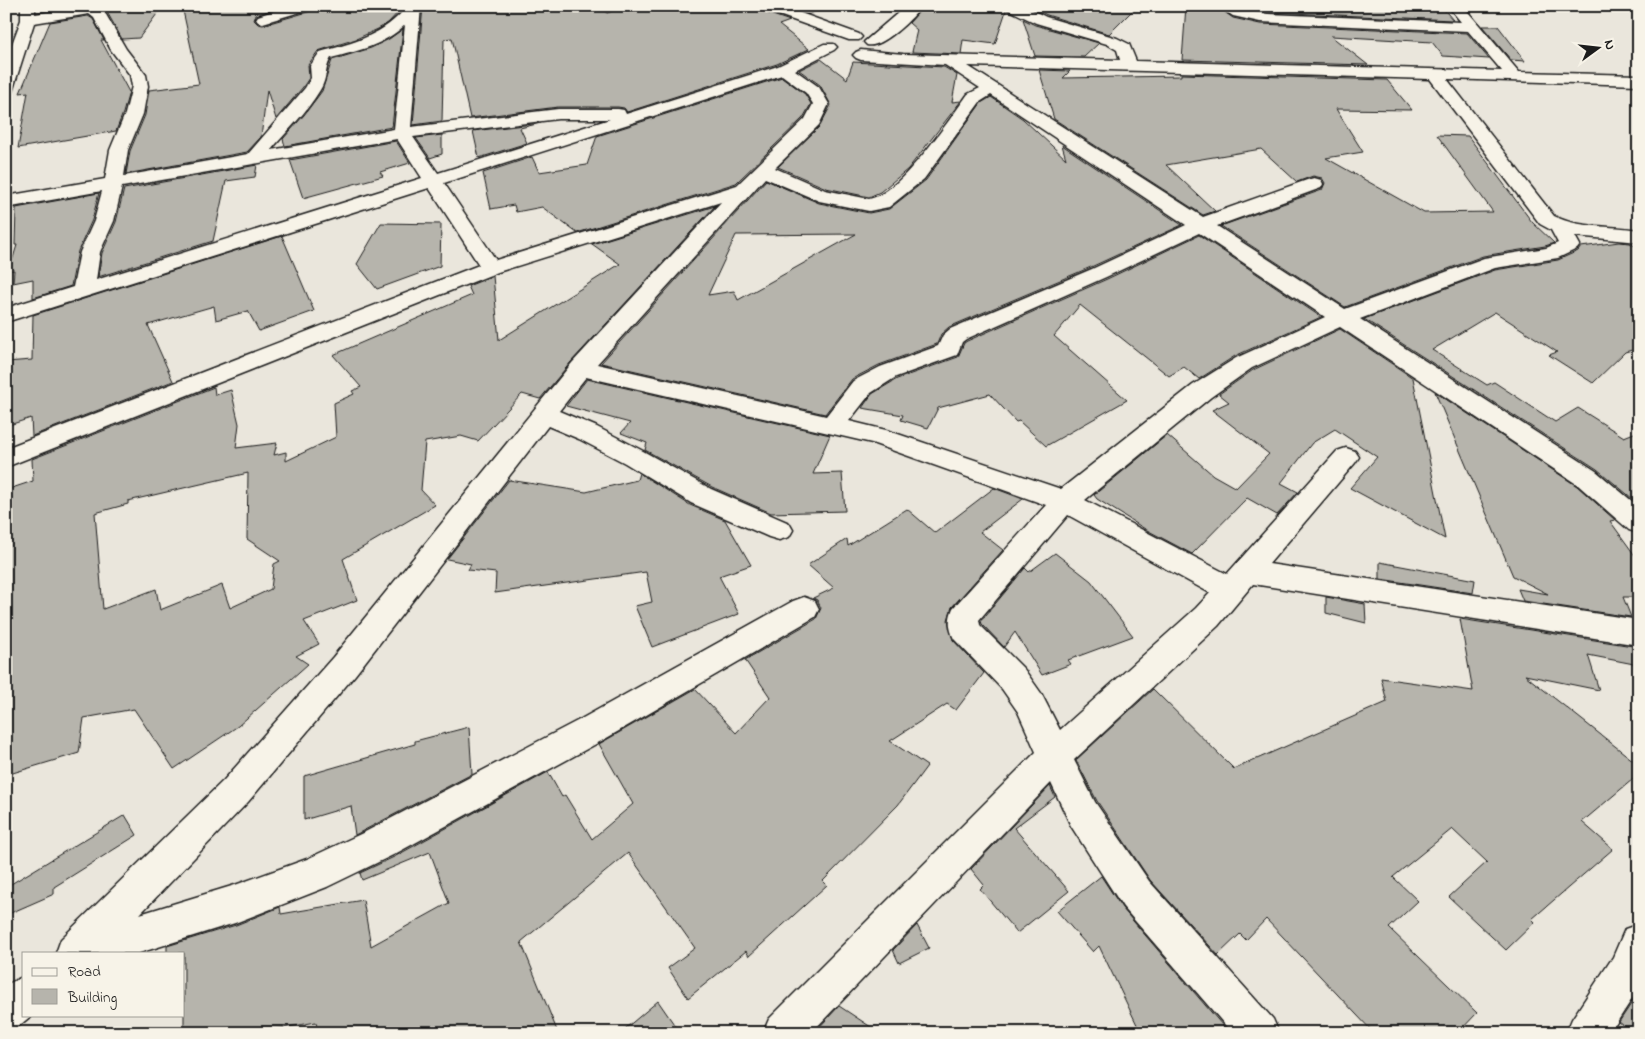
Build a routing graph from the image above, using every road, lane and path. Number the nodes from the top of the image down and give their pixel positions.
1 (305, 6) edge
2 (1012, 6) edge
3 (1225, 6) edge
4 (1455, 6) edge
5 (768, 7) edge
6 (413, 8) edge
7 (909, 11) edge
8 (28, 13) edge
9 (263, 19) dead end
10 (1472, 27) junction
11 (855, 37) junction
12 (873, 43) junction
13 (843, 52) junction
14 (943, 60) junction
15 (1130, 66) junction
16 (789, 67) junction
17 (1435, 75) junction
18 (1514, 76) junction
19 (1639, 80) edge
20 (7, 84) edge
21 (992, 88) junction
22 (647, 114) junction
23 (402, 133) junction
24 (255, 158) junction
25 (762, 170) junction
26 (432, 180) junction
27 (114, 184) junction
28 (1314, 184) dead end
29 (743, 189) junction
30 (6, 202) edge
31 (1202, 225) junction
32 (1559, 227) junction
33 (1639, 236) edge
34 (492, 268) junction
35 (83, 290) junction
36 (6, 315) edge
37 (1341, 318) junction
38 (580, 368) junction
39 (543, 414) junction
40 (832, 425) junction
41 (1346, 457) dead end
42 (6, 458) edge
43 (1065, 501) junction
44 (1639, 522) edge
45 (779, 530) dead end
46 (1238, 581) junction
47 (804, 609) dead end
48 (1639, 633) edge
49 (1054, 757) junction
50 (1639, 943) edge
51 (77, 952) edge
52 (79, 952) edge
53 (22, 998) edge
54 (6, 1010) edge
55 (783, 1033) edge
56 (1259, 1033) edge
57 (1586, 1033) edge

1 - 9 street
2 - 15 street
3 - 10 street
4 - 10 street
5 - 11 street
5 - 13 street
6 - 23 street
6 - 24 street
7 - 11 street
7 - 12 street
8 - 20 street
8 - 27 street
10 - 18 street
11 - 12 street
11 - 13 street
12 - 13 street
12 - 14 street
13 - 14 street
13 - 16 street
13 - 16 street
14 - 15 street
14 - 21 street
15 - 17 street
16 - 22 street
16 - 25 street
17 - 18 street
17 - 32 street
18 - 19 street
21 - 25 street
21 - 31 street
22 - 23 street
22 - 26 street
23 - 24 street
23 - 26 street
24 - 27 street
25 - 29 street
26 - 34 street
26 - 35 street
27 - 30 street
27 - 35 street
28 - 31 street
29 - 34 street
29 - 38 street
31 - 37 street
31 - 40 street
32 - 33 street
32 - 37 street
34 - 42 street
35 - 36 street
37 - 43 street
37 - 44 street
38 - 39 street
38 - 40 street
39 - 45 street
39 - 51 street
40 - 43 street
41 - 46 street
43 - 46 street
43 - 49 street
46 - 48 street
46 - 49 street
47 - 52 street
49 - 55 street
49 - 56 street
50 - 57 street
53 - 54 street

